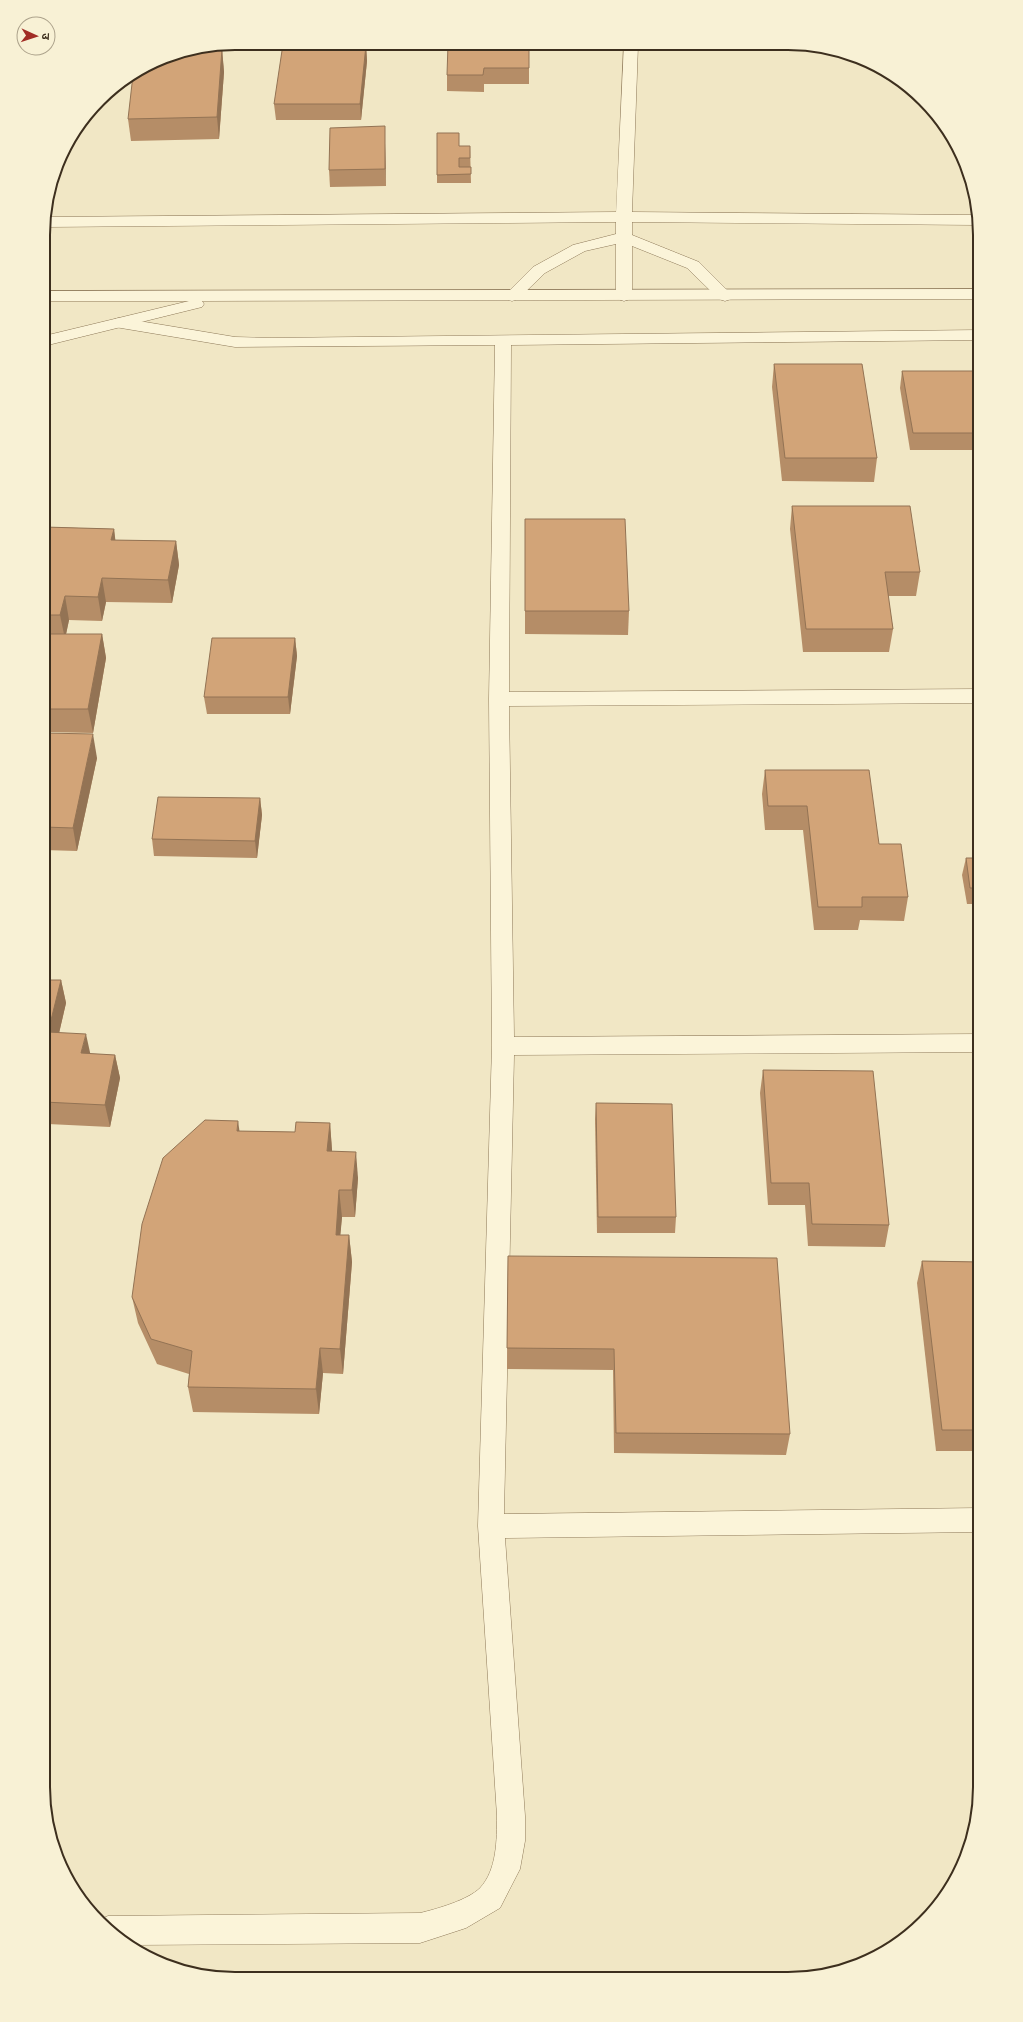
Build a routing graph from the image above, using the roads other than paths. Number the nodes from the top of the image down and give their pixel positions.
1 (631, 50) edge
2 (624, 217) junction
3 (972, 220) edge
4 (50, 222) edge
5 (624, 237) junction
6 (973, 294) edge
7 (50, 296) edge
8 (232, 296) junction
9 (512, 296) junction
10 (624, 296) junction
11 (725, 296) junction
12 (121, 323) junction
13 (973, 335) edge
14 (50, 339) edge
15 (503, 341) junction
16 (973, 696) edge
17 (499, 699) junction
18 (973, 1043) edge
19 (503, 1046) junction
20 (973, 1520) edge
21 (492, 1526) junction
22 (119, 1931) edge

1 - 2 street
2 - 3 street
2 - 4 street
2 - 5 street
5 - 9 street
5 - 10 street
5 - 11 street
6 - 11 street
7 - 8 street
8 - 9 street
8 - 12 street
9 - 10 street
10 - 11 street
12 - 14 street
12 - 15 street
13 - 15 street
15 - 17 street
16 - 17 street
17 - 19 street
18 - 19 street
19 - 21 street
20 - 21 street
21 - 22 street

